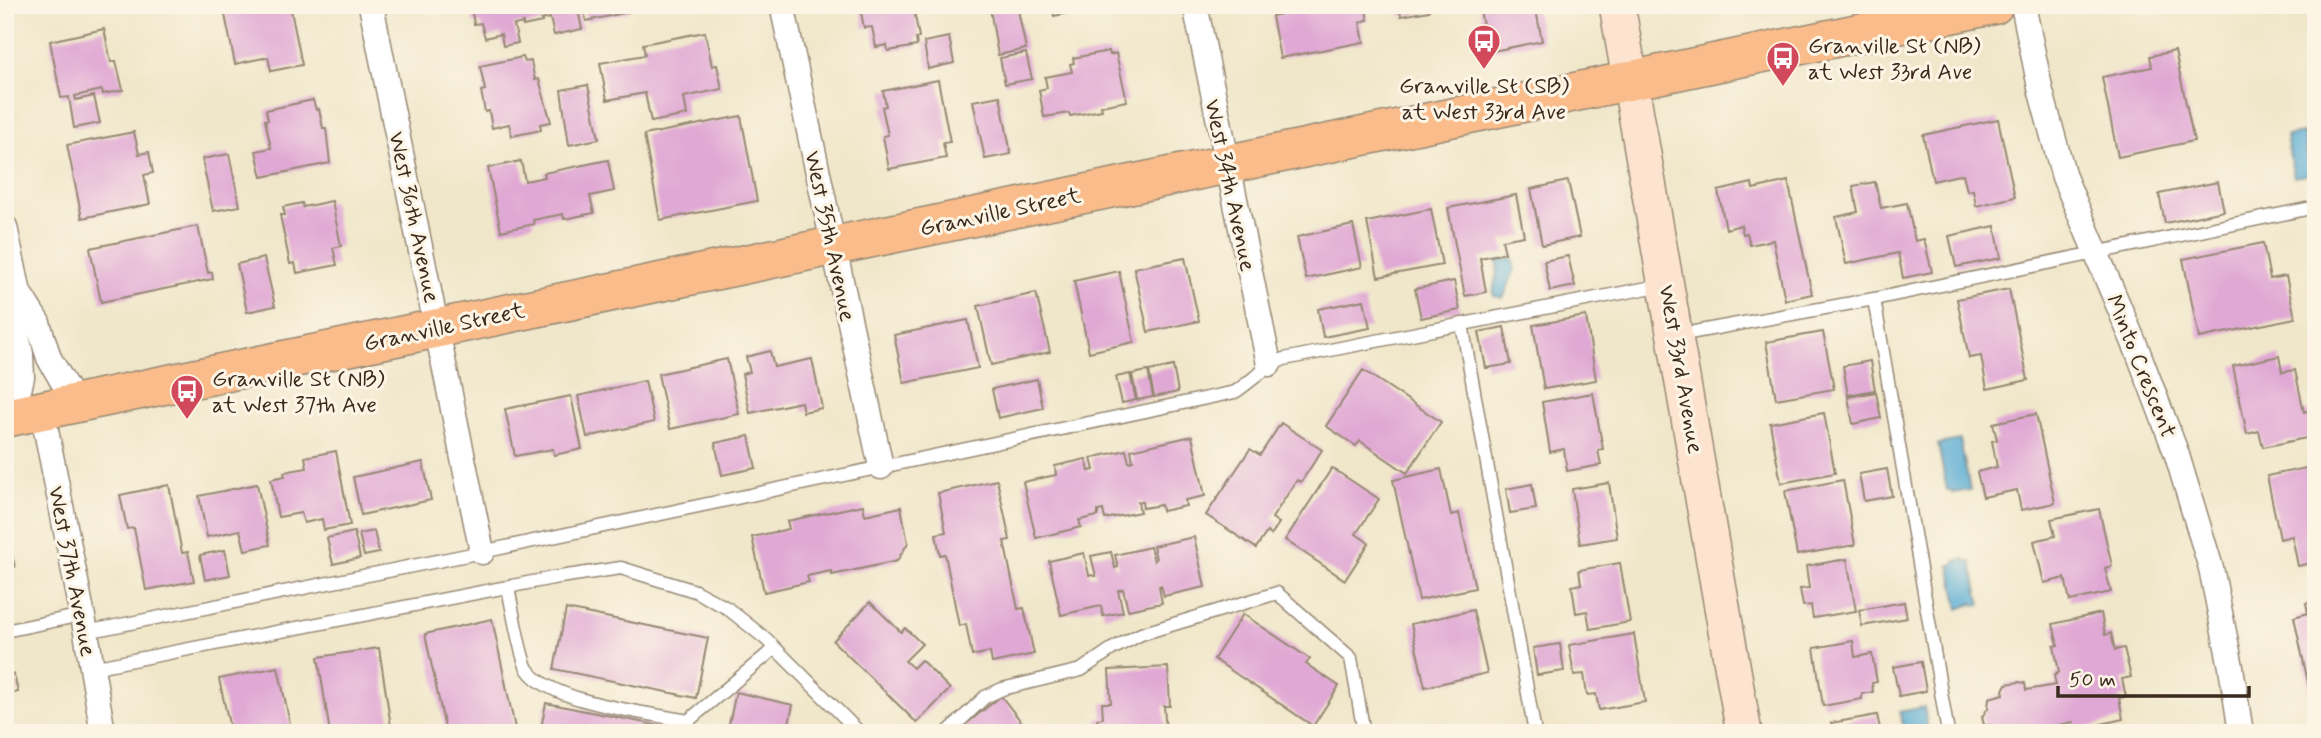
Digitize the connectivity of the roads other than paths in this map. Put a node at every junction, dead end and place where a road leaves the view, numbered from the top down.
1 (371, 5) edge
2 (782, 5) edge
3 (1195, 5) edge
4 (1617, 5) edge
5 (1994, 5) edge
6 (2023, 5) edge
7 (1631, 80) junction
8 (1227, 164) junction
9 (2316, 206) edge
10 (5, 227) edge
11 (832, 246) junction
12 (2096, 254) junction
13 (1667, 285) junction
14 (19, 293) junction
15 (1874, 299) junction
16 (1462, 324) junction
17 (438, 327) junction
18 (1676, 335) junction
19 (1269, 365) junction
20 (34, 412) edge
21 (881, 467) junction
22 (482, 552) junction
23 (508, 587) junction
24 (84, 623) junction
25 (5, 631) edge
26 (775, 648) junction
27 (92, 668) junction
28 (103, 733) edge
29 (860, 733) edge
30 (947, 733) edge
31 (1364, 733) edge
32 (1535, 733) edge
33 (1744, 733) edge
34 (1948, 733) edge
35 (2241, 733) edge

1 - 17 street, West 36th Avenue
2 - 11 street, West 35th Avenue
3 - 8 street, West 34th Avenue
4 - 7 street, West 33rd Avenue
5 - 7 highway, Granville Street
6 - 12 street, Minto Crescent
7 - 8 highway, Granville Street
7 - 13 street, West 33rd Avenue
8 - 11 highway, Granville Street
8 - 19 street, West 34th Avenue
9 - 12 lane
10 - 14 street, West 37th Avenue
11 - 17 highway, Granville Street
11 - 21 street, West 35th Avenue
12 - 15 lane
12 - 35 street, Minto Crescent
13 - 16 lane
13 - 18 street, West 33rd Avenue
14 - 20 street, West 37th Avenue
14 - 20 street, West 37th Avenue
15 - 18 lane
15 - 34 lane
16 - 19 lane
16 - 32 lane
17 - 20 highway, Granville Street
17 - 22 street, West 36th Avenue
18 - 33 street, West 33rd Avenue
19 - 21 lane
20 - 24 street, West 37th Avenue
21 - 22 lane
22 - 24 lane
23 - 26 lane
23 - 26 lane
23 - 27 lane
24 - 25 lane
24 - 27 street, West 37th Avenue
26 - 29 lane
27 - 28 street, West 37th Avenue
30 - 31 lane

